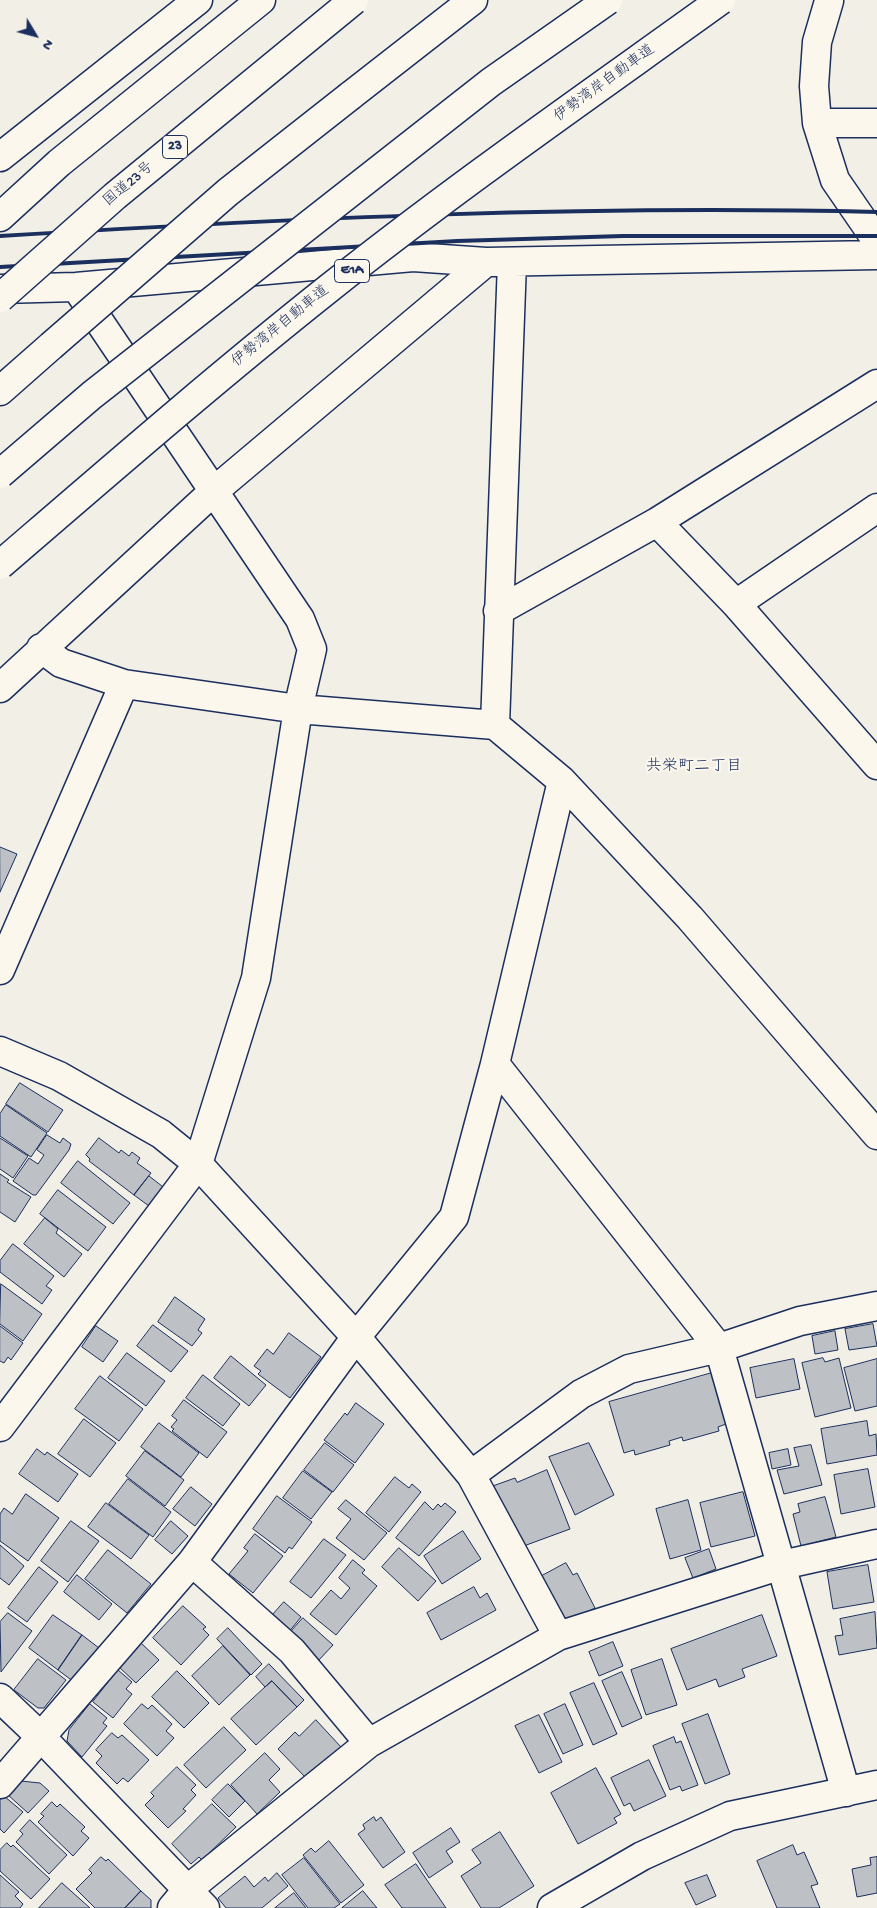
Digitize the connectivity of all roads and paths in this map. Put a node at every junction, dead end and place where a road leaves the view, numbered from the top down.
1 (198, 0) edge
2 (261, 0) edge
3 (354, 0) edge
4 (473, 0) edge
5 (608, 0) edge
6 (721, 0) edge
7 (829, 1) edge
8 (818, 122) junction
9 (877, 123) edge
10 (0, 157) edge
11 (0, 217) edge
12 (877, 241) edge
13 (877, 255) edge
14 (499, 262) junction
15 (76, 287) junction
16 (0, 289) edge
17 (0, 298) edge
18 (877, 384) edge
19 (0, 391) edge
20 (0, 474) edge
21 (214, 491) junction
22 (877, 508) edge
23 (657, 522) junction
24 (0, 565) edge
25 (736, 604) junction
26 (498, 611) junction
27 (41, 648) junction
28 (124, 684) junction
29 (0, 688) edge
30 (298, 709) junction
31 (495, 725) junction
32 (877, 765) edge
33 (562, 781) junction
34 (0, 970) edge
35 (0, 1050) edge
36 (495, 1064) junction
37 (877, 1135) edge
38 (198, 1164) junction
39 (877, 1306) edge
40 (356, 1337) junction
41 (719, 1348) junction
42 (0, 1427) edge
43 (471, 1475) junction
44 (877, 1544) edge
45 (192, 1562) junction
46 (782, 1565) junction
47 (558, 1636) junction
48 (0, 1698) edge
49 (40, 1736) junction
50 (369, 1743) junction
51 (0, 1784) edge
52 (877, 1785) edge
53 (846, 1792) junction
54 (188, 1902) edge
55 (552, 1908) edge

1 - 10 main road
2 - 11 main road
3 - 17 main road, 国道23号 / 23, bridge
4 - 19 main road, bridge
5 - 20 main road, bridge
6 - 24 main road, 伊勢湾岸自動車道 / E1A, bridge
7 - 8 main road
8 - 9 main road
8 - 12 main road
13 - 14 main road
14 - 15 main road
14 - 21 main road
14 - 26 main road
15 - 16 main road
15 - 21 main road
18 - 23 main road
21 - 27 main road
21 - 30 main road
22 - 25 main road
23 - 25 main road
23 - 26 main road
25 - 32 main road
26 - 31 main road
27 - 28 main road
27 - 29 main road
28 - 30 main road
28 - 34 main road
30 - 31 main road
30 - 38 main road
31 - 33 main road
33 - 36 main road
33 - 37 main road
35 - 38 main road
36 - 40 main road
36 - 41 main road
38 - 40 main road
38 - 42 main road
39 - 41 main road
40 - 43 main road
40 - 45 main road
41 - 43 main road
41 - 46 main road
43 - 47 main road
44 - 46 main road
45 - 49 main road
45 - 50 main road
46 - 47 main road
46 - 53 main road
47 - 50 main road
48 - 49 main road
49 - 51 main road
49 - 54 main road
50 - 54 main road
52 - 53 main road
53 - 55 main road

